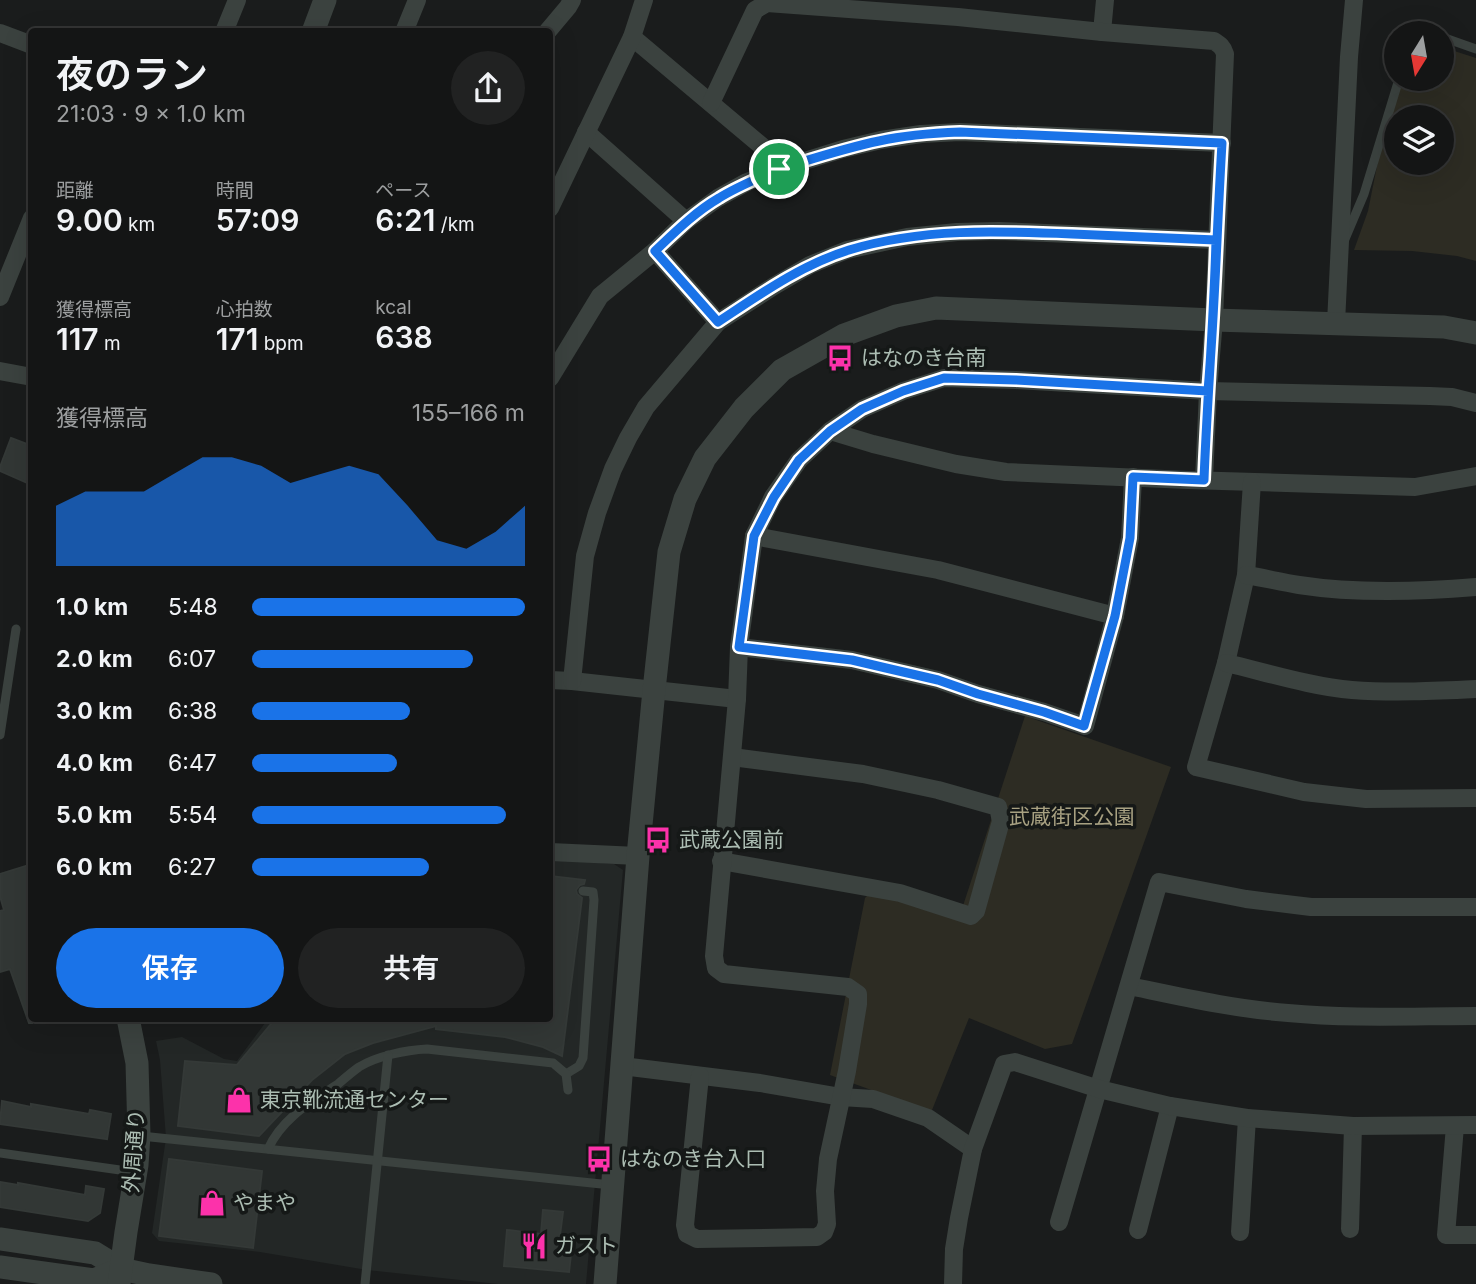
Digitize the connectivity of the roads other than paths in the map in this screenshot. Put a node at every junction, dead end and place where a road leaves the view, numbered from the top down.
1 (237, 0) edge
2 (326, 0) edge
3 (417, 0) edge
4 (572, 0) edge
5 (644, 0) edge
6 (1105, 0) edge
7 (1354, 0) edge
8 (226, 28) edge
9 (315, 28) edge
10 (406, 28) edge
11 (550, 28) edge
12 (1102, 32) junction
13 (0, 33) edge
14 (632, 37) junction
15 (1454, 41) edge
16 (28, 44) edge
17 (1476, 49) edge
18 (1395, 91) edge
19 (711, 103) junction
20 (586, 132) junction
21 (1222, 143) junction
22 (779, 169) junction
23 (553, 202) edge
24 (686, 221) junction
25 (28, 228) edge
26 (1216, 240) junction
27 (655, 251) junction
28 (1340, 251) junction
29 (0, 297) edge
30 (1214, 320) junction
31 (718, 322) junction
32 (1336, 323) junction
33 (1476, 333) edge
34 (0, 371) edge
35 (553, 374) edge
36 (28, 376) edge
37 (1208, 391) junction
38 (1476, 403) edge
39 (830, 431) junction
40 (1476, 476) edge
41 (1133, 477) junction
42 (1204, 480) junction
43 (1252, 482) junction
44 (754, 536) junction
45 (1246, 575) junction
46 (1476, 587) edge
47 (1115, 616) junction
48 (16, 629) dead end
49 (739, 647) junction
50 (1226, 663) junction
51 (553, 680) edge
52 (572, 681) junction
53 (1476, 689) edge
54 (654, 690) junction
55 (737, 699) junction
56 (0, 736) edge
57 (732, 757) junction
58 (1476, 797) edge
59 (553, 852) edge
60 (638, 856) junction
61 (721, 860) junction
62 (583, 891) dead end
63 (1476, 907) edge
64 (1129, 986) junction
65 (1476, 1016) edge
66 (129, 1022) edge
67 (388, 1055) junction
68 (622, 1066) junction
69 (566, 1074) junction
70 (700, 1076) junction
71 (1099, 1089) junction
72 (568, 1090) dead end
73 (841, 1097) junction
74 (1170, 1106) junction
75 (1247, 1118) junction
76 (1476, 1125) edge
77 (1353, 1126) junction
78 (1455, 1126) junction
79 (139, 1135) junction
80 (268, 1149) junction
81 (973, 1149) junction
82 (0, 1153) edge
83 (378, 1161) junction
84 (136, 1173) junction
85 (612, 1185) junction
86 (1059, 1223) dead end
87 (1350, 1229) dead end
88 (1138, 1230) dead end
89 (1240, 1232) dead end
90 (1476, 1235) edge
91 (0, 1239) edge
92 (0, 1267) edge
93 (120, 1277) edge
94 (211, 1284) edge
95 (365, 1284) edge
96 (605, 1284) edge
97 (953, 1284) edge

1 - 8 street
2 - 9 street
3 - 10 street
4 - 11 street
5 - 14 street
6 - 12 street
7 - 28 street
12 - 19 street
12 - 21 street
13 - 16 street
14 - 19 street
14 - 20 street
15 - 17 lane
18 - 28 lane
19 - 22 street
20 - 23 street
20 - 24 street
21 - 22 street
21 - 26 street
22 - 24 street
24 - 27 street
25 - 29 street
26 - 30 street
26 - 31 street
27 - 31 street
27 - 35 street
28 - 32 street
30 - 32 street
30 - 37 street
30 - 54 street
31 - 52 street
32 - 33 street
34 - 36 street
37 - 38 street
37 - 39 street
37 - 42 street
39 - 41 street
39 - 44 street
40 - 43 street
41 - 42 street
41 - 47 street
42 - 43 street
43 - 45 street
44 - 47 street
44 - 49 street
45 - 46 street
45 - 50 street
47 - 49 street
48 - 56 lane
49 - 55 street
50 - 53 street
50 - 58 street
51 - 52 street
52 - 54 street
54 - 55 street
54 - 60 street
55 - 57 street
57 - 61 street
57 - 61 street
59 - 60 street
60 - 68 street
61 - 73 street
62 - 69 lane
63 - 64 street
64 - 65 street
64 - 71 street
66 - 79 street, 外周通り
67 - 69 lane
67 - 80 lane
67 - 83 lane
68 - 70 street
68 - 85 street
69 - 72 lane
70 - 73 street
70 - 73 street
71 - 74 street
71 - 81 street
71 - 86 street
73 - 81 street
74 - 75 street
74 - 88 street
75 - 77 street
75 - 89 street
76 - 78 street
77 - 78 street
77 - 87 street
78 - 90 street
79 - 80 lane
79 - 84 street, 外周通り
80 - 83 lane
81 - 97 street
82 - 84 lane
83 - 85 lane
83 - 95 lane
84 - 93 street, 外周通り
85 - 96 street
91 - 93 street
92 - 93 street
93 - 94 street

